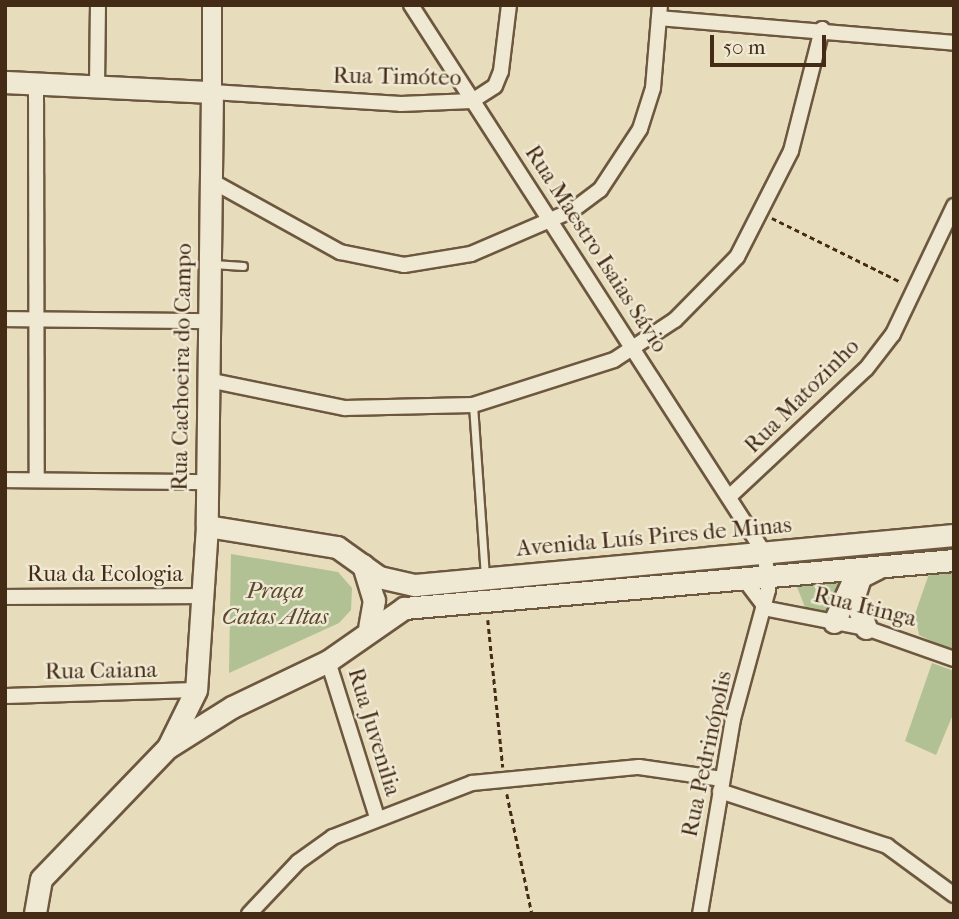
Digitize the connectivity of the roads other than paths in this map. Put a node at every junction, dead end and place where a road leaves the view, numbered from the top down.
1 (98, 5) edge
2 (212, 5) edge
3 (411, 5) edge
4 (509, 5) edge
5 (660, 12) edge
6 (822, 29) junction
7 (954, 43) edge
8 (5, 82) edge
9 (36, 83) junction
10 (97, 86) junction
11 (212, 92) junction
12 (471, 101) junction
13 (210, 180) junction
14 (954, 206) edge
15 (550, 221) junction
16 (209, 264) junction
17 (243, 265) dead end
18 (5, 319) edge
19 (36, 319) junction
20 (209, 321) junction
21 (633, 348) junction
22 (208, 380) junction
23 (473, 405) junction
24 (5, 480) edge
25 (37, 480) junction
26 (207, 482) junction
27 (729, 498) junction
28 (207, 526) junction
29 (954, 535) edge
30 (755, 555) junction
31 (954, 560) edge
32 (363, 565) junction
33 (883, 567) junction
34 (847, 570) junction
35 (769, 577) junction
36 (744, 579) junction
37 (486, 589) junction
38 (204, 596) junction
39 (5, 597) edge
40 (764, 607) junction
41 (834, 622) junction
42 (369, 627) junction
43 (866, 628) junction
44 (954, 659) edge
45 (328, 661) junction
46 (197, 690) junction
47 (5, 696) edge
48 (232, 707) junction
49 (168, 747) junction
50 (722, 785) junction
51 (377, 817) junction
52 (954, 895) edge
53 (31, 913) edge
54 (249, 914) edge
55 (700, 914) edge

1 - 10 street
2 - 11 street, Rua Cachoeira do Campo
3 - 12 street, Rua Maestro Isaias Sávio
4 - 12 street, Rua Timóteo
5 - 6 street
5 - 15 street
6 - 7 street
6 - 21 street
8 - 9 main road
9 - 10 main road
9 - 19 street
10 - 11 main road
11 - 12 street, Rua Timóteo
11 - 13 main road, Rua Cachoeira do Campo
12 - 15 street, Rua Maestro Isaias Sávio
13 - 15 street
13 - 16 main road, Rua Cachoeira do Campo
14 - 27 street, Rua Matozinho
15 - 21 street, Rua Maestro Isaias Sávio
16 - 17 lane
16 - 20 main road, Rua Cachoeira do Campo
18 - 19 street
19 - 20 street
19 - 25 street
20 - 22 main road, Rua Cachoeira do Campo
21 - 23 street
21 - 27 street, Rua Maestro Isaias Sávio
22 - 23 street
22 - 26 main road, Rua Cachoeira do Campo
23 - 37 lane
24 - 25 street
25 - 26 street
26 - 28 main road, Rua Cachoeira do Campo
27 - 30 street, Rua Maestro Isaias Sávio
28 - 32 main road
28 - 38 main road, Rua Cachoeira do Campo
29 - 30 main road, Avenida Luís Pires de Minas
30 - 35 street, Rua Maestro Isaias Sávio
30 - 37 main road, Avenida Luís Pires de Minas
31 - 33 main road, Avenida Luís Pires de Minas
32 - 37 main road, Avenida Luís Pires de Minas
32 - 42 main road
33 - 34 main road, Avenida Luís Pires de Minas
33 - 43 main road
34 - 35 main road, Avenida Luís Pires de Minas
34 - 41 main road
35 - 36 main road, Avenida Luís Pires de Minas
35 - 40 street, Rua Pedrinópolis
36 - 37 main road, Avenida Luís Pires de Minas
36 - 40 street
37 - 42 main road, Avenida Luís Pires de Minas
38 - 39 street, Rua da Ecologia
38 - 46 main road, Rua Cachoeira do Campo
40 - 41 street, Rua Itinga
40 - 50 street, Rua Pedrinópolis
41 - 43 street, Rua Itinga
42 - 45 main road
43 - 44 street, Rua Itinga
45 - 48 main road
45 - 51 street, Rua Juvenilia
46 - 47 street, Rua Caiana
46 - 48 main road
46 - 49 main road
48 - 49 main road
49 - 53 main road
50 - 51 street
50 - 52 street
50 - 55 street, Rua Pedrinópolis
51 - 54 street

